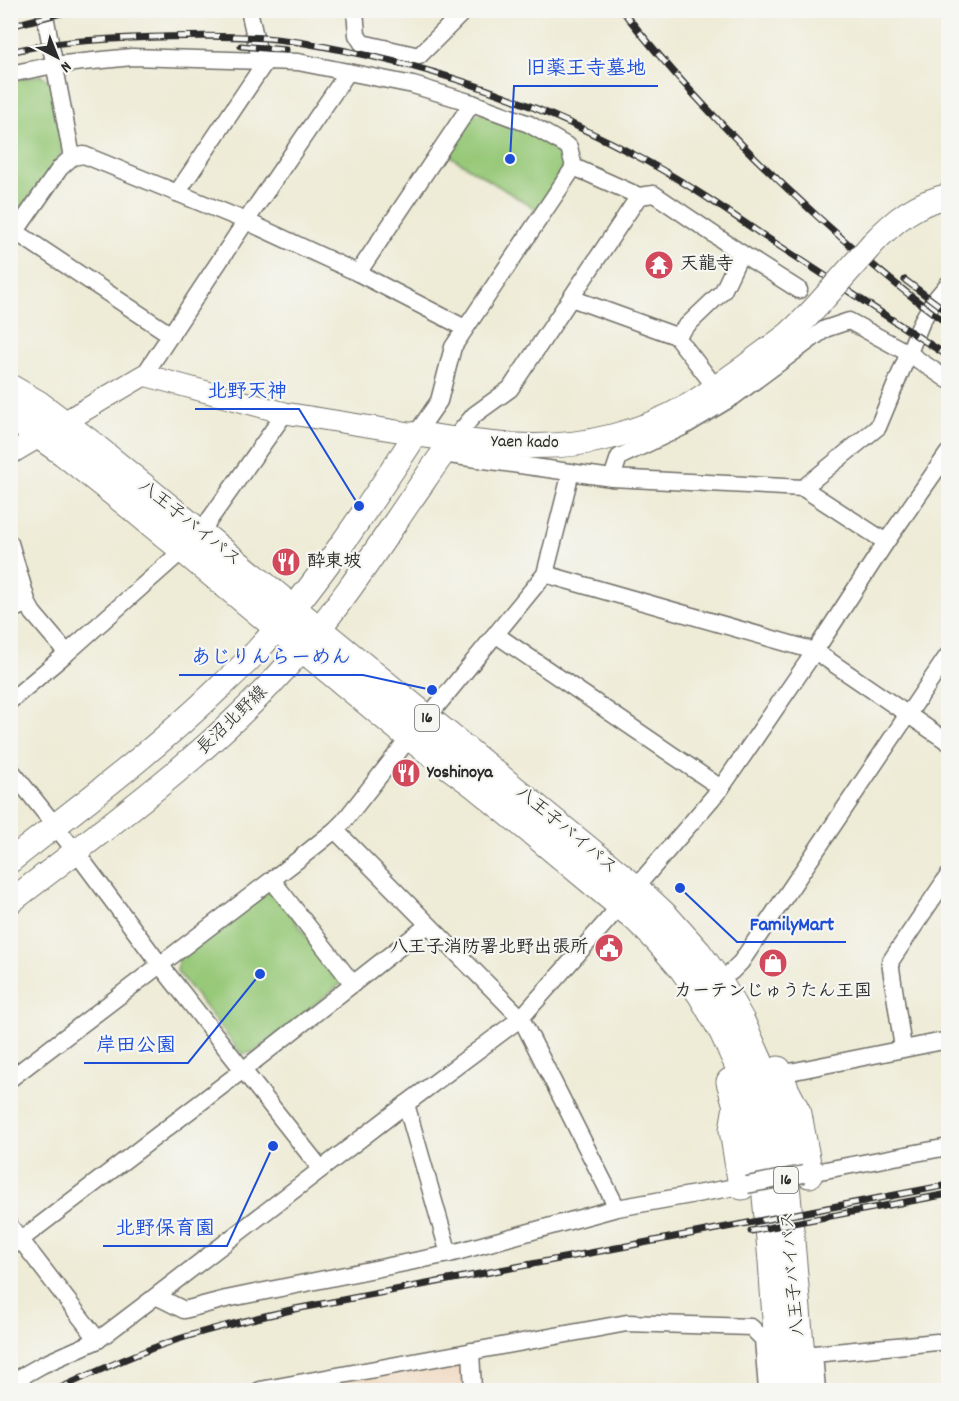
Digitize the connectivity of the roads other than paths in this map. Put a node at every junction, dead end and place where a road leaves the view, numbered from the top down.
1 (44, 10) edge
2 (249, 10) edge
3 (355, 10) edge
4 (465, 10) edge
5 (266, 62) junction
6 (54, 65) junction
7 (348, 72) junction
8 (10, 74) edge
9 (472, 103) junction
10 (72, 157) junction
11 (574, 167) junction
12 (177, 193) junction
13 (639, 196) junction
14 (948, 196) edge
15 (246, 221) junction
16 (13, 229) edge
17 (741, 253) junction
18 (358, 273) junction
19 (948, 284) edge
20 (799, 290) dead end
21 (571, 298) junction
22 (465, 327) junction
23 (171, 335) junction
24 (676, 336) junction
25 (908, 353) junction
26 (144, 375) junction
27 (948, 380) edge
28 (10, 387) edge
29 (716, 388) junction
30 (285, 413) junction
31 (10, 415) edge
32 (52, 429) junction
33 (416, 434) junction
34 (448, 446) junction
35 (948, 453) edge
36 (10, 454) edge
37 (571, 472) junction
38 (612, 478) junction
39 (803, 488) junction
40 (192, 542) junction
41 (886, 542) junction
42 (10, 543) edge
43 (545, 574) junction
44 (28, 604) junction
45 (10, 610) edge
46 (285, 618) junction
47 (495, 634) junction
48 (311, 640) junction
49 (815, 651) junction
50 (67, 653) junction
51 (948, 655) edge
52 (236, 672) junction
53 (262, 692) junction
54 (10, 700) edge
55 (908, 714) junction
56 (418, 727) junction
57 (948, 742) edge
58 (10, 770) edge
59 (721, 788) junction
60 (55, 826) junction
61 (335, 830) junction
62 (76, 852) junction
63 (10, 861) edge
64 (948, 876) edge
65 (272, 880) junction
66 (628, 896) junction
67 (10, 902) edge
68 (428, 925) junction
69 (161, 966) junction
70 (731, 972) junction
71 (352, 984) junction
72 (521, 1018) junction
73 (948, 1040) edge
74 (903, 1048) junction
75 (243, 1070) junction
76 (780, 1074) junction
77 (10, 1079) edge
78 (405, 1104) junction
79 (948, 1147) edge
80 (321, 1169) junction
81 (806, 1174) junction
82 (744, 1186) junction
83 (617, 1209) junction
84 (10, 1226) edge
85 (16, 1244) edge
86 (449, 1254) junction
87 (156, 1296) junction
88 (98, 1340) junction
89 (948, 1345) edge
90 (471, 1352) junction
91 (10, 1383) edge
92 (260, 1390) edge
93 (473, 1390) edge
94 (767, 1390) edge
95 (781, 1390) edge
96 (804, 1390) edge
97 (817, 1390) edge

1 - 6 street
2 - 5 street
3 - 4 street
5 - 6 street
5 - 7 street
5 - 12 street
6 - 8 street
6 - 10 street
7 - 9 street
7 - 15 street
9 - 11 street
9 - 18 street
10 - 12 street
10 - 16 street
11 - 13 street
11 - 22 street
12 - 15 street
13 - 17 street
13 - 21 street
14 - 29 main road, Yaen kado, bridge
15 - 18 street
15 - 23 street
16 - 23 street
17 - 20 street
17 - 24 street
18 - 22 street
19 - 25 street
21 - 24 street
21 - 34 street
22 - 33 street
23 - 26 street
24 - 29 street
25 - 27 street
25 - 38 street
25 - 39 street
26 - 30 street, Yaen kado
26 - 32 street
28 - 32 highway, 八王子バイパス / 16
29 - 34 main road, Yaen kado
30 - 33 street, Yaen kado
30 - 40 street
31 - 32 highway, 八王子バイパス / 16
32 - 36 street
32 - 40 highway, 八王子バイパス / 16
33 - 34 main road, Yaen kado
33 - 46 main road, 長沼北野線
34 - 37 street
34 - 48 main road, 長沼北野線
35 - 41 street
37 - 38 street
37 - 43 street
38 - 39 street
39 - 41 street
40 - 46 highway, 八王子バイパス / 16
40 - 50 street
41 - 49 street
42 - 44 street
43 - 47 street
43 - 49 street
44 - 45 street
44 - 50 street
46 - 48 highway, 八王子バイパス / 16
46 - 52 main road, 長沼北野線
47 - 56 street
47 - 59 street
48 - 53 main road, 長沼北野線
48 - 56 highway, 八王子バイパス / 16
49 - 55 street
49 - 59 street
50 - 54 street
51 - 55 street
52 - 53 main road
52 - 60 main road, 長沼北野線
53 - 62 main road, 長沼北野線
55 - 57 street
55 - 70 street
56 - 61 street
56 - 66 highway, 八王子バイパス / 16
58 - 60 street
59 - 66 street
60 - 62 street
60 - 63 main road, 長沼北野線
61 - 65 street
61 - 68 street
62 - 67 main road, 長沼北野線
62 - 69 street
64 - 74 street
65 - 69 street
65 - 71 street
66 - 70 highway
66 - 72 street
66 - 82 highway
66 - 95 highway, 八王子バイパス / 16
66 - 96 highway, 八王子バイパス / 16
68 - 71 street
68 - 72 street
69 - 75 street
69 - 77 street
70 - 76 highway
71 - 75 street
72 - 78 street
72 - 83 street
73 - 74 street
74 - 76 street
75 - 80 street
75 - 85 street
76 - 81 highway
78 - 80 street
78 - 86 street
79 - 81 street
80 - 87 street
81 - 82 street, bridge
82 - 83 street
83 - 86 street
84 - 85 street
85 - 88 street
86 - 87 street
87 - 88 street
88 - 91 street
89 - 97 street
90 - 92 street
90 - 93 street
90 - 94 street

